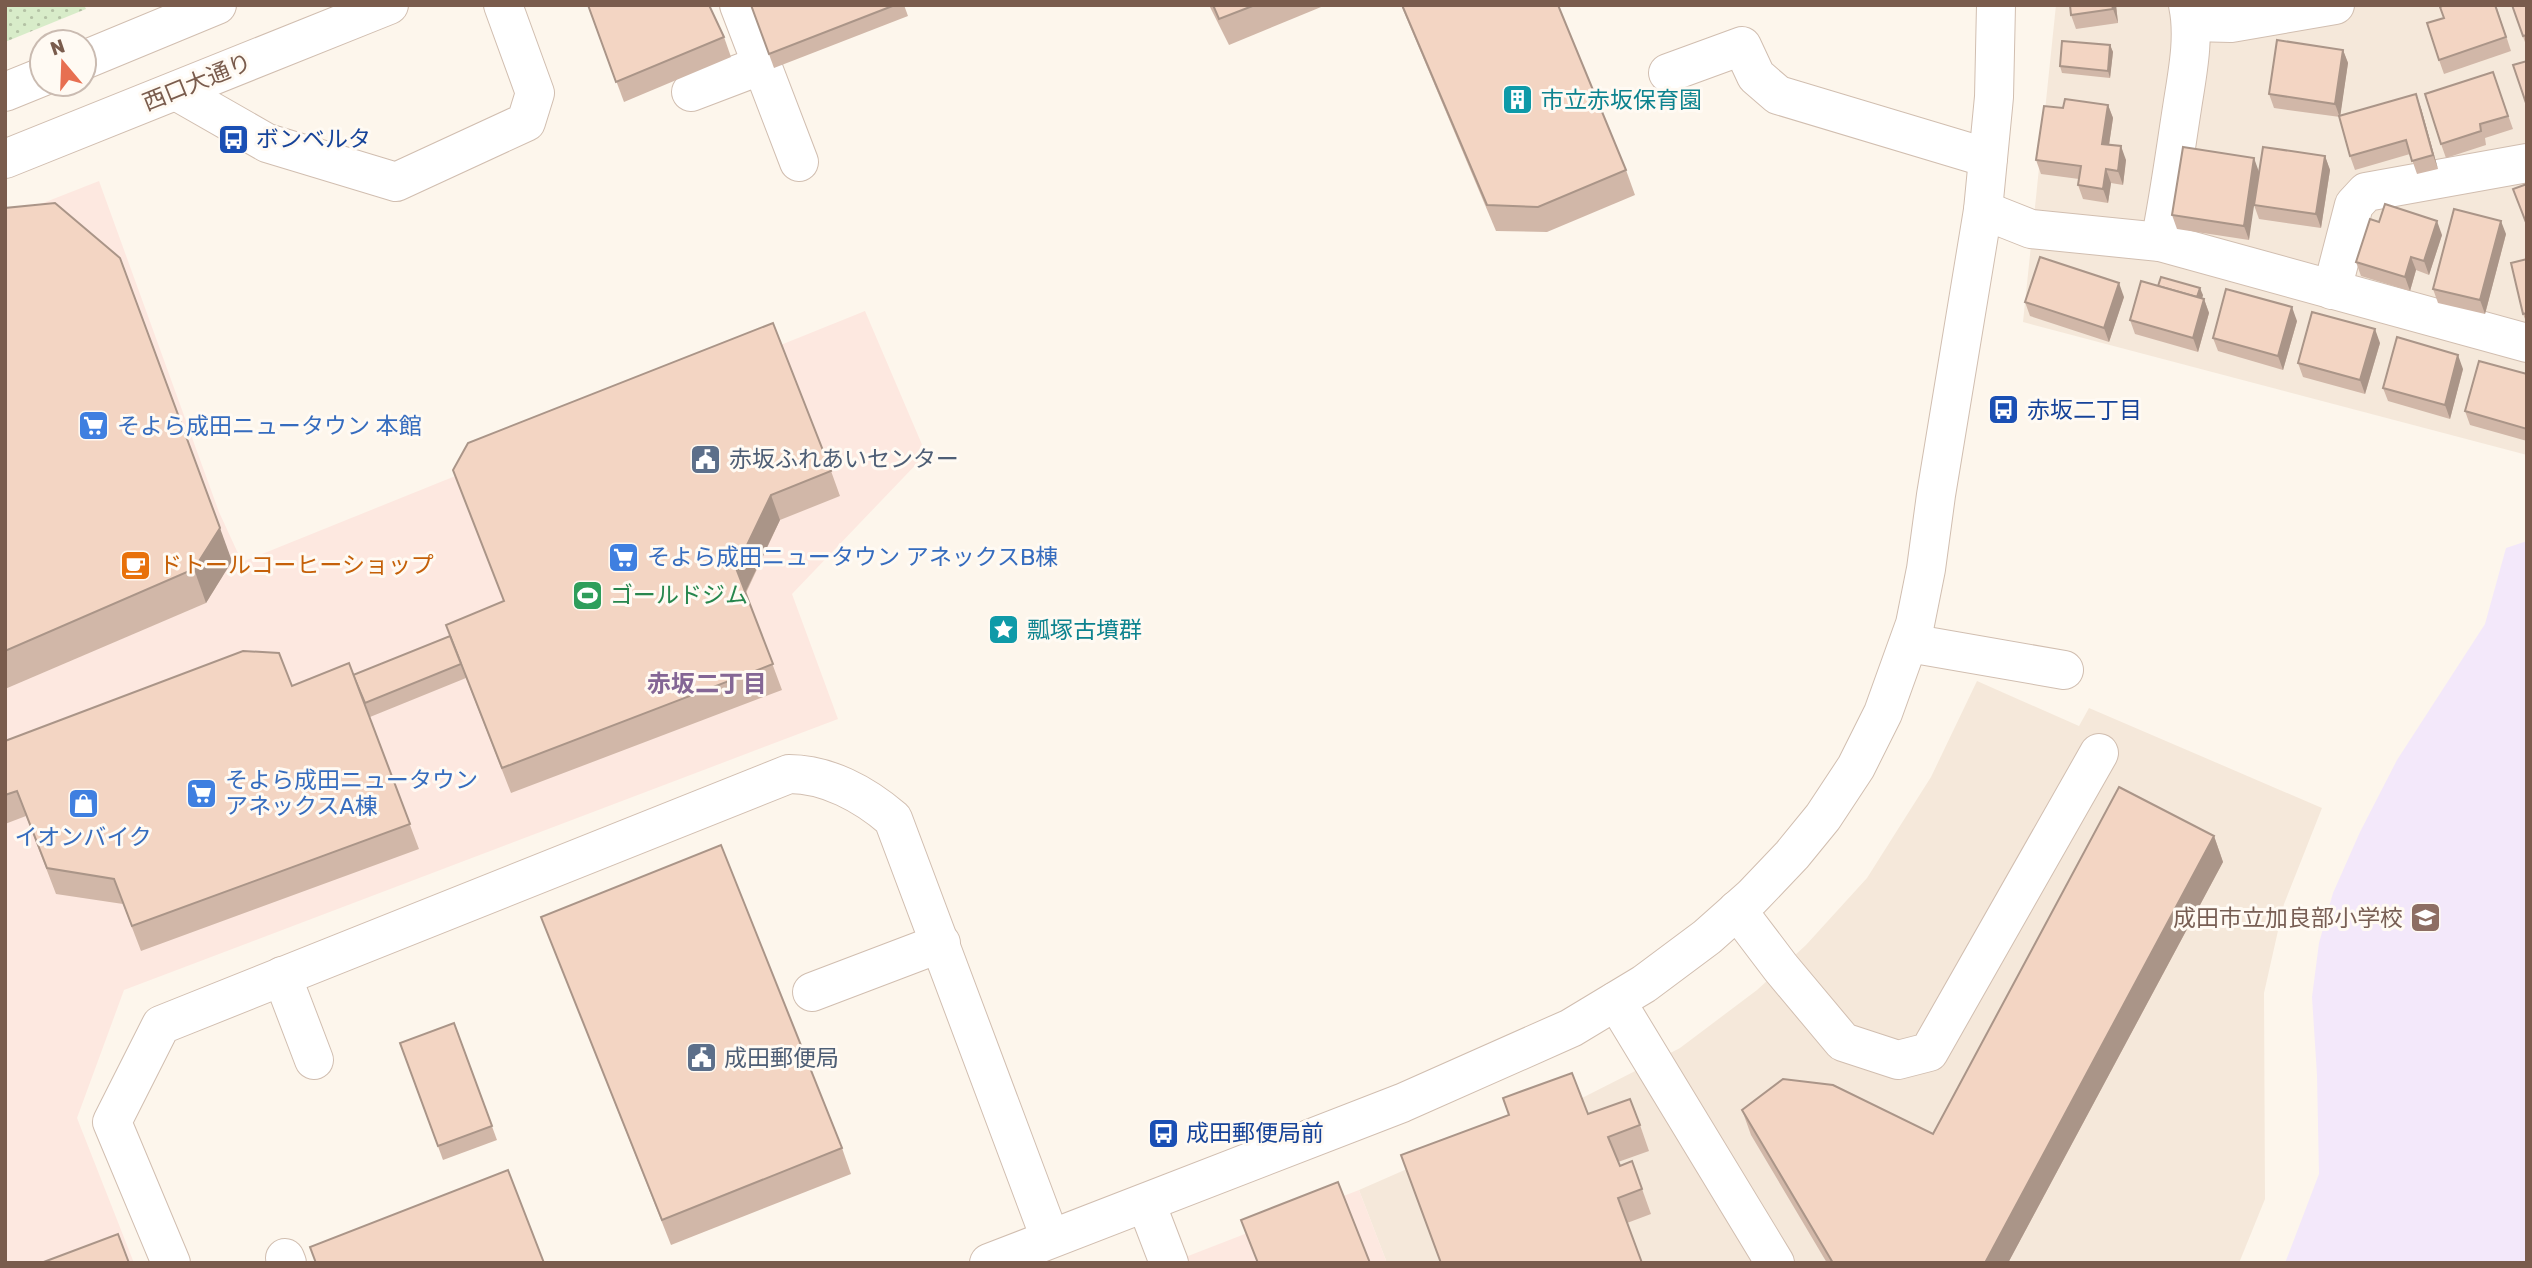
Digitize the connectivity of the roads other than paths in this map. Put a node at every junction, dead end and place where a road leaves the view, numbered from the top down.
1 (217, 5) edge
2 (389, 5) edge
3 (503, 5) edge
4 (739, 5) edge
5 (1996, 5) edge
6 (2335, 5) edge
7 (2190, 14) edge
8 (98, 54) edge
9 (762, 65) junction
10 (1668, 73) dead end
11 (28, 83) edge
12 (176, 90) junction
13 (5, 92) edge
14 (691, 92) dead end
15 (1988, 158) junction
16 (5, 159) edge
17 (799, 162) dead end
18 (2527, 163) edge
19 (1983, 210) junction
20 (2160, 242) junction
21 (2332, 290) junction
22 (2527, 343) edge
23 (1909, 643) junction
24 (2064, 670) dead end
25 (2099, 753) dead end
26 (1737, 910) junction
27 (941, 943) junction
28 (282, 976) junction
29 (812, 992) dead end
30 (1616, 1001) junction
31 (314, 1060) dead end
32 (1146, 1203) junction
33 (1050, 1238) junction
34 (171, 1263) edge
35 (989, 1263) edge
36 (1169, 1263) edge
37 (1775, 1263) edge

1 - 8 street
2 - 12 street, 西口大通り
3 - 12 street
4 - 9 street
5 - 15 street
6 - 7 street
7 - 20 street
9 - 14 street
9 - 17 street
10 - 15 street
11 - 13 street
12 - 16 street, 西口大通り
15 - 19 street
18 - 21 street
19 - 20 street
19 - 23 street
20 - 21 street
21 - 22 street
23 - 24 street
23 - 26 street
25 - 26 street
26 - 30 street
27 - 28 street
27 - 29 street
27 - 33 street
28 - 31 street
28 - 34 street
30 - 32 street
30 - 37 street
32 - 33 street
32 - 36 street
33 - 35 street

